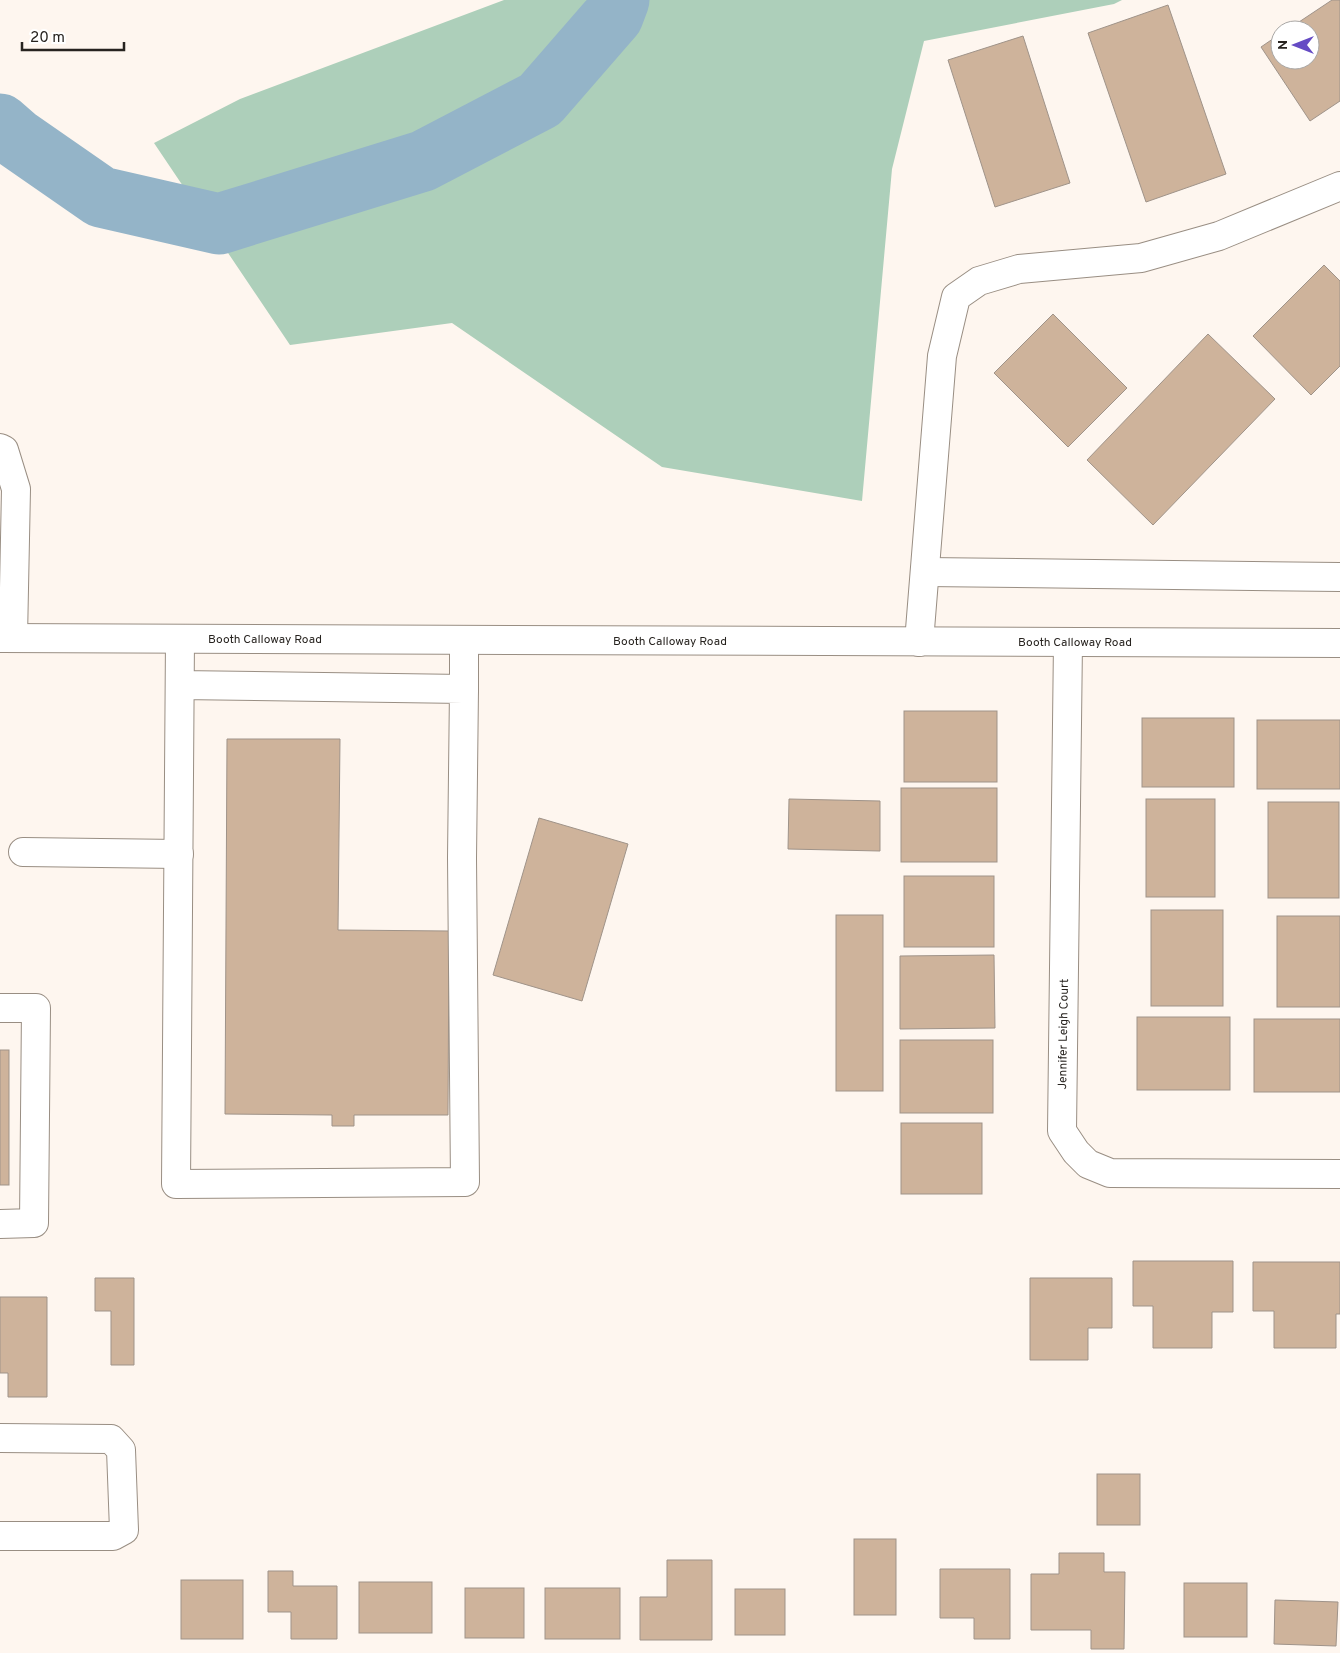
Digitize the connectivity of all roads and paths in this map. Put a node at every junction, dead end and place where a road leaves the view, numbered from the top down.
1 (1340, 186) edge
2 (0, 448) edge
3 (925, 572) junction
4 (1340, 577) edge
5 (6, 638) edge
6 (180, 638) junction
7 (464, 640) junction
8 (919, 642) junction
9 (1068, 642) junction
10 (1340, 643) edge
11 (180, 685) junction
12 (464, 689) junction
13 (24, 852) dead end
14 (179, 854) junction
15 (0, 1008) edge
16 (1340, 1174) edge
17 (0, 1224) edge
18 (0, 1438) edge
19 (0, 1536) edge

1 - 3 street
2 - 5 street
3 - 4 street
3 - 8 street
5 - 6 street, Booth Calloway Road
6 - 7 street, Booth Calloway Road
6 - 11 street
7 - 8 street, Booth Calloway Road
7 - 12 street
8 - 9 street, Booth Calloway Road
9 - 10 street, Booth Calloway Road
9 - 16 street, Jennifer Leigh Court
11 - 12 street
11 - 14 street
12 - 14 street
13 - 14 street
15 - 17 street
18 - 19 street

